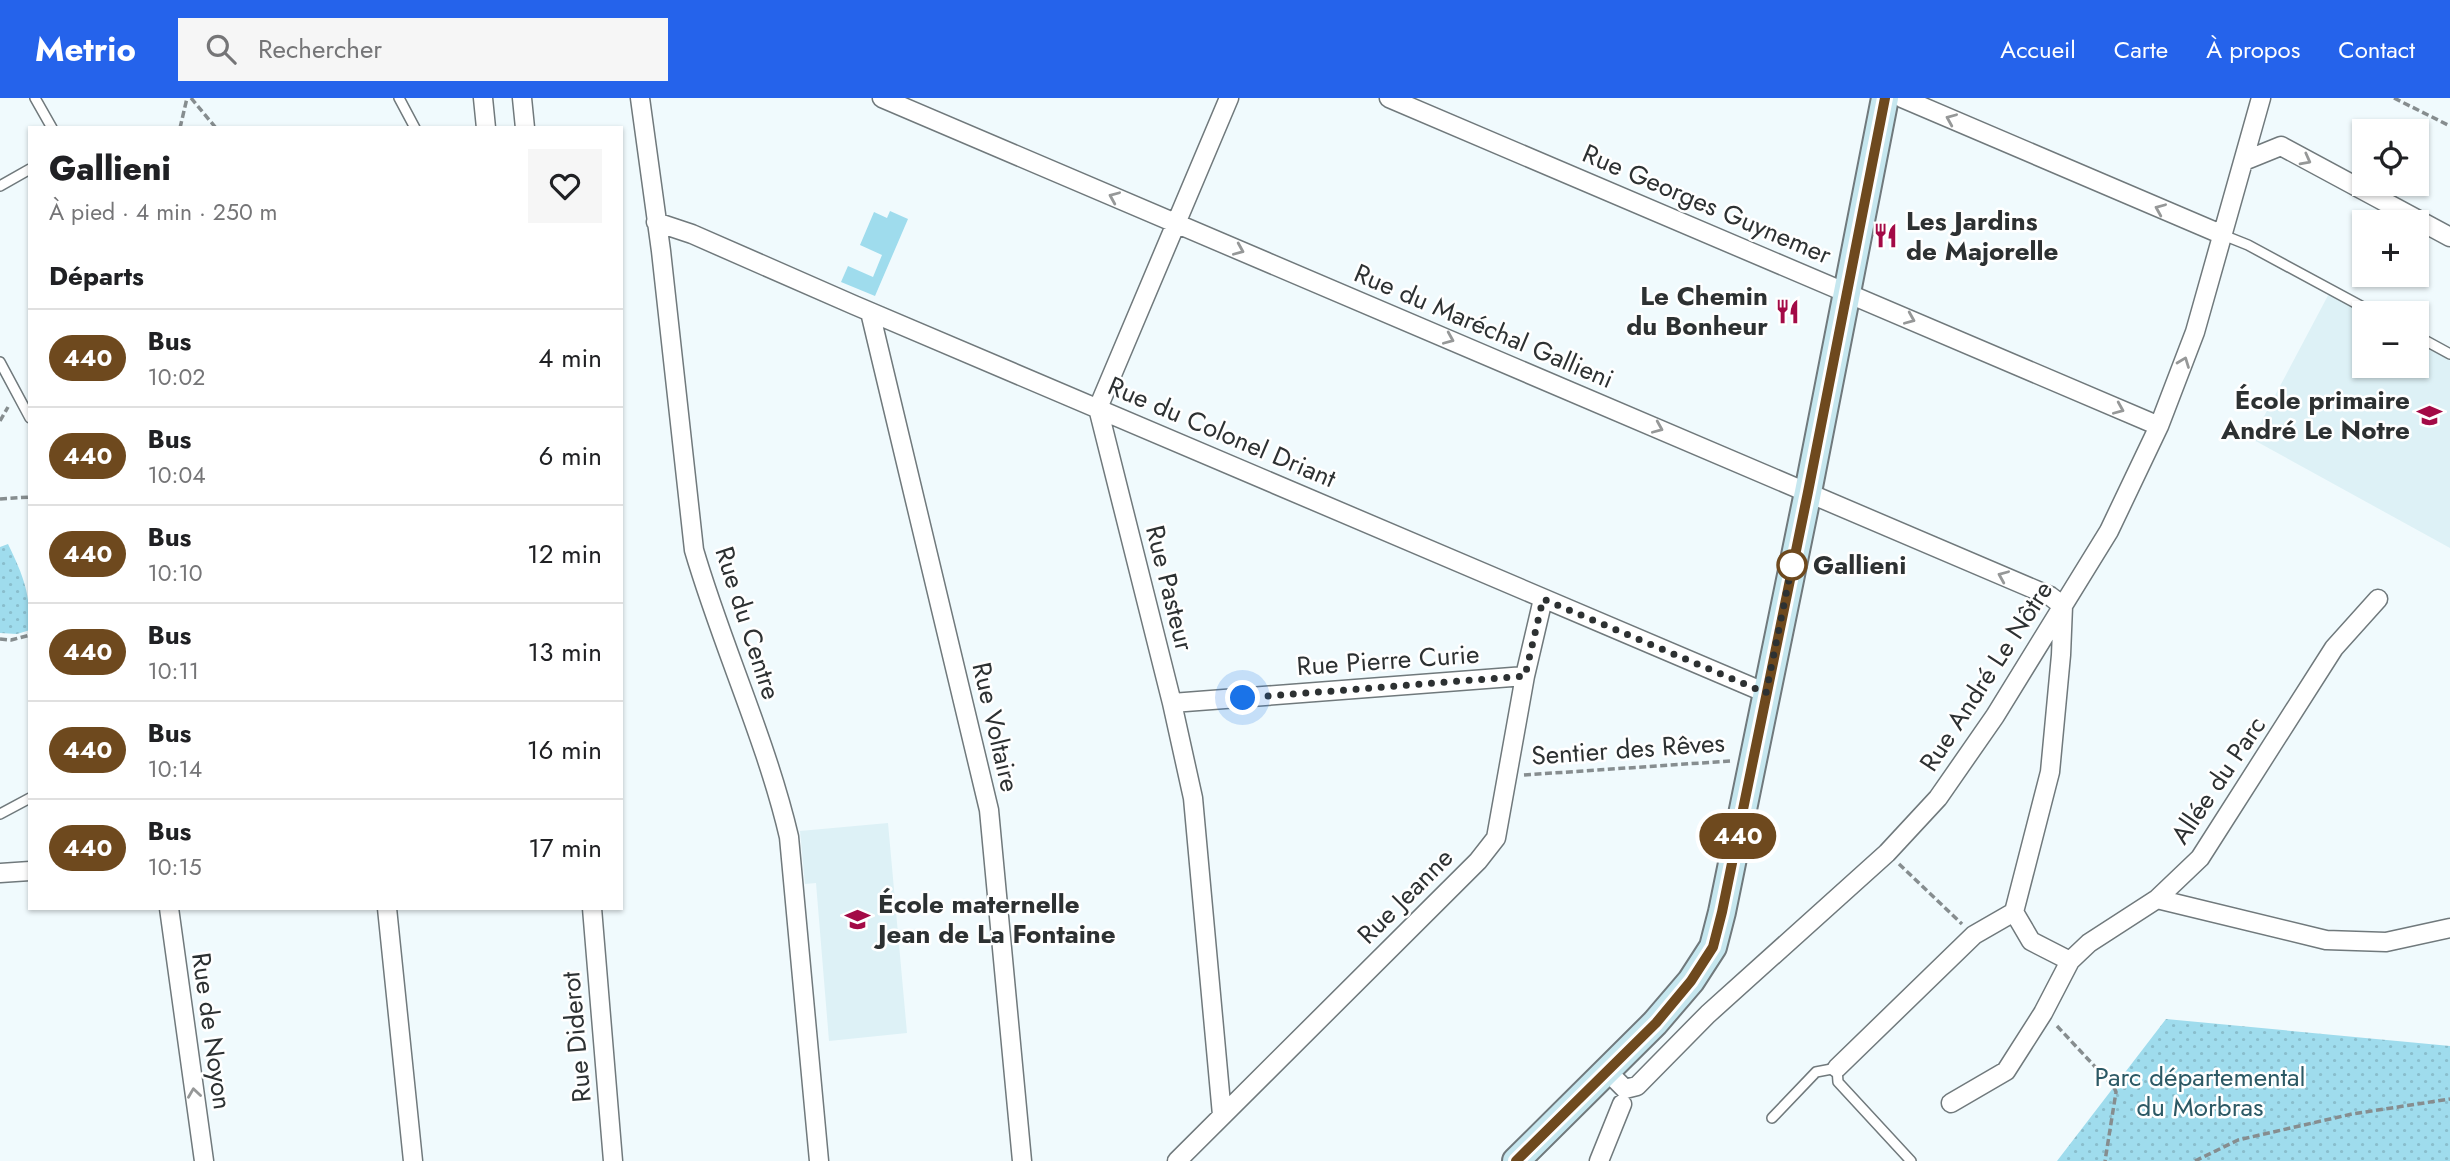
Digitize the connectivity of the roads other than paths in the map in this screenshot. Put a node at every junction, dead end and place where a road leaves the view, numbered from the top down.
1 (35, 98) edge
2 (399, 98) edge
3 (483, 98) edge
4 (522, 98) edge
5 (640, 98) edge
6 (882, 98) edge
7 (1229, 98) edge
8 (1389, 98) edge
9 (1885, 98) edge
10 (1902, 98) edge
11 (2261, 98) edge
12 (51, 126) edge
13 (414, 126) edge
14 (486, 126) edge
15 (525, 126) edge
16 (2244, 161) junction
17 (28, 170) edge
18 (0, 186) edge
19 (656, 222) junction
20 (1176, 223) junction
21 (2223, 235) junction
22 (2450, 237) edge
23 (1847, 292) junction
24 (2352, 301) edge
25 (870, 312) junction
26 (2429, 343) edge
27 (2450, 354) edge
28 (0, 362) edge
29 (1098, 408) junction
30 (28, 414) edge
31 (2160, 426) junction
32 (1808, 492) junction
33 (1543, 599) junction
34 (2378, 599) dead end
35 (2063, 606) junction
36 (1525, 676) junction
37 (1766, 693) junction
38 (1172, 703) junction
39 (28, 799) edge
40 (0, 814) edge
41 (28, 871) edge
42 (0, 873) edge
43 (2157, 899) junction
44 (169, 910) edge
45 (387, 910) edge
46 (592, 910) edge
47 (2014, 912) junction
48 (2450, 928) edge
49 (2070, 961) junction
50 (1837, 1068) junction
51 (1607, 1071) junction
52 (1951, 1103) dead end
53 (1622, 1104) dead end
54 (1222, 1115) junction
55 (1772, 1118) dead end
56 (204, 1161) edge
57 (413, 1161) edge
58 (613, 1161) edge
59 (819, 1161) edge
60 (1021, 1161) edge
61 (1177, 1161) edge
62 (1517, 1161) edge
63 (1599, 1161) edge
64 (1911, 1161) edge

1 - 12 lane
2 - 13 lane
3 - 14 street
4 - 15 street
5 - 19 street, Rue du Centre
20 -> 6 street, Rue du Maréchal Gallieni
7 - 20 street
8 - 23 street, Rue Georges Guynemer
9 - 23 main road
21 -> 10 street
11 - 16 street, Rue André Le Nôtre
16 - 21 street, Rue André Le Nôtre
16 -> 22 street
17 - 18 lane
19 - 25 street, Rue du Colonel Driant
19 - 59 street, Rue du Centre
20 - 29 street
20 -> 32 street, Rue du Maréchal Gallieni
21 - 24 lane
31 -> 21 street, Rue André Le Nôtre
23 -> 31 street, Rue Georges Guynemer
23 - 32 main road
25 - 29 street, Rue du Colonel Driant
25 - 60 street, Rue Voltaire
26 - 27 lane
28 - 30 lane
29 - 33 street, Rue du Colonel Driant
29 - 38 street, Rue Pasteur
31 - 35 street, Rue André Le Nôtre
35 -> 32 street, Rue du Maréchal Gallieni
32 - 37 main road
33 - 36 street, Rue Jeanne
33 - 37 street, Rue du Colonel Driant
34 - 43 street, Allée du Parc
35 - 47 street
35 - 51 street, Rue André Le Nôtre
36 - 38 street, Rue Pierre Curie
36 - 54 street, Rue Jeanne
37 - 51 main road
38 - 54 street, Rue Pasteur
39 - 40 lane
41 - 42 street
43 - 48 street
43 - 49 street, Allée du Parc
56 -> 44 street, Rue de Noyon
45 - 57 street
46 - 58 street, Rue Diderot
47 - 49 street
47 - 50 street
49 - 52 street, Allée du Parc
50 - 55 lane
50 - 64 lane
51 - 62 main road
53 - 63 street
54 - 61 street, Rue Jeanne

